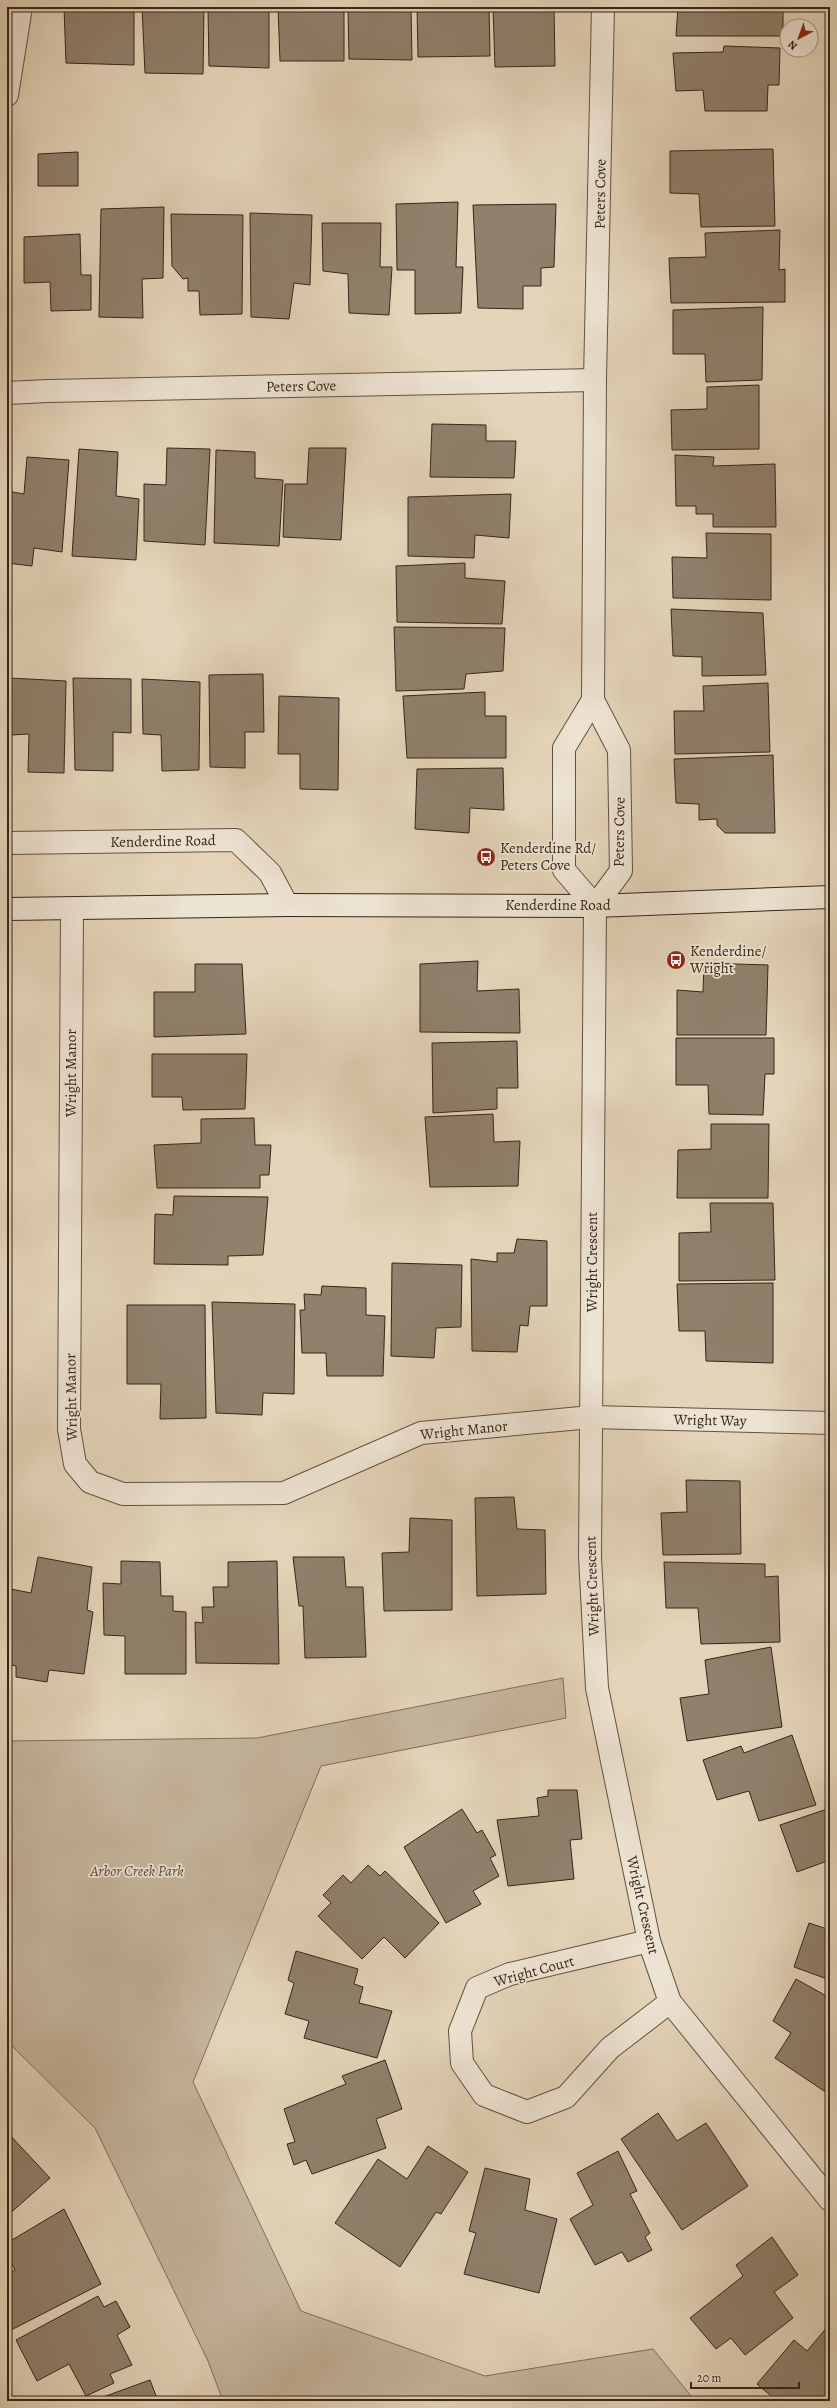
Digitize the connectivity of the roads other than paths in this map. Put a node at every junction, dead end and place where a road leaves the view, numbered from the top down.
1 (21, 7) edge
2 (603, 7) edge
3 (7, 95) edge
4 (596, 380) junction
5 (7, 394) edge
6 (594, 700) junction
7 (7, 843) edge
8 (830, 897) edge
9 (287, 905) junction
10 (595, 906) junction
11 (72, 909) junction
12 (7, 910) edge
13 (591, 1417) junction
14 (830, 1423) edge
15 (649, 1941) junction
16 (670, 2002) junction
17 (830, 2200) edge

1 - 3 street
2 - 4 street, Peters Cove
4 - 5 street, Peters Cove
4 - 6 street, Peters Cove
6 - 10 street, Peters Cove
6 - 10 street
7 - 9 street, Kenderdine Road
8 - 10 street, Kenderdine Road
9 - 10 street, Kenderdine Road
9 - 11 street, Kenderdine Road
10 - 13 street, Wright Crescent
11 - 12 street, Kenderdine Road
11 - 13 street, Wright Manor
13 - 14 street, Wright Way
13 - 15 street, Wright Crescent
15 - 16 street, Wright Crescent
15 - 16 street, Wright Court
16 - 17 street, Wright Crescent

